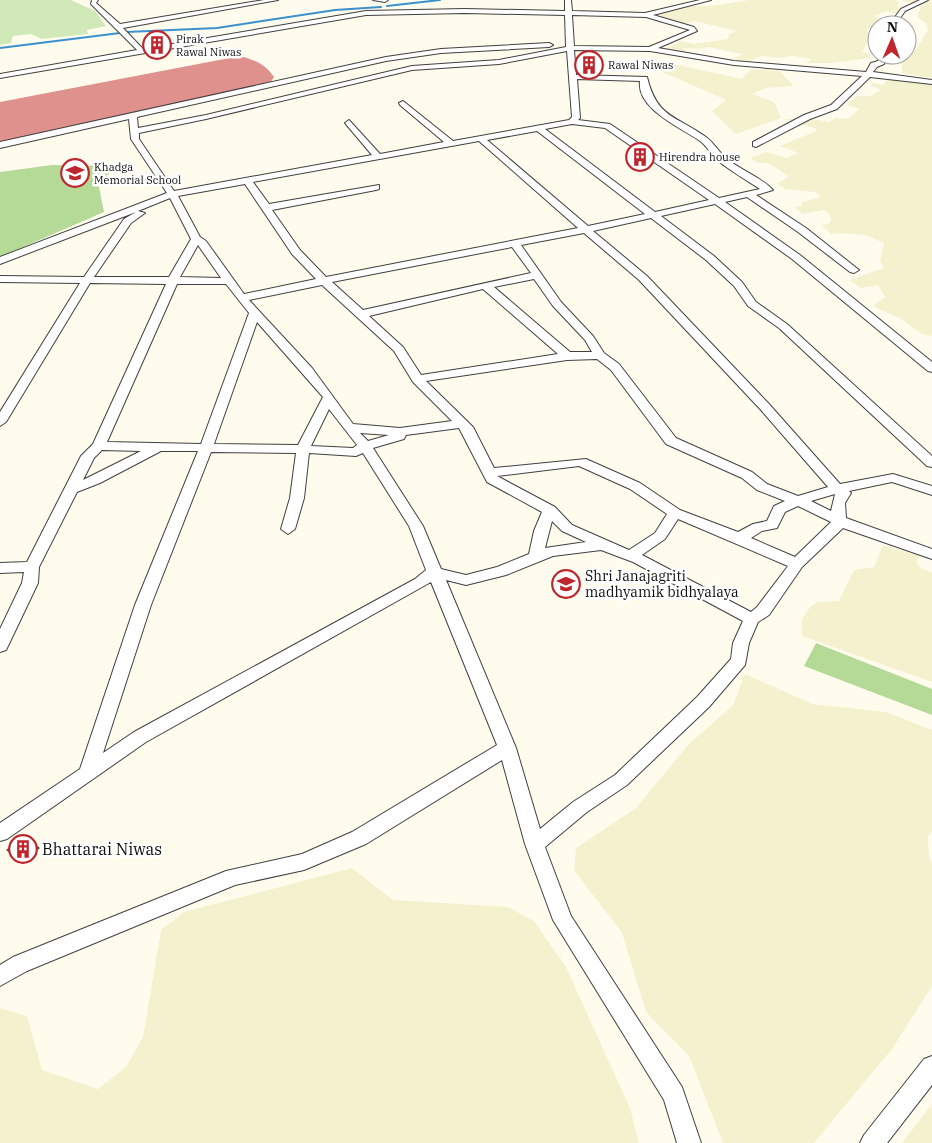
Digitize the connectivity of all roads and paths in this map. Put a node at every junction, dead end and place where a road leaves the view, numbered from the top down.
1 (95, 0) edge
2 (275, 0) edge
3 (376, 0) edge
4 (385, 0) edge
5 (568, 0) edge
6 (708, 0) edge
7 (926, 0) edge
8 (696, 1) edge
9 (483, 2) dead end
10 (465, 11) junction
11 (381, 12) junction
12 (569, 12) junction
13 (645, 15) junction
14 (900, 15) edge
15 (222, 18) dead end
16 (146, 22) junction
17 (117, 27) junction
18 (570, 46) junction
19 (650, 49) junction
20 (142, 52) junction
21 (874, 65) edge
22 (868, 74) junction
23 (0, 76) edge
24 (572, 76) junction
25 (932, 82) edge
26 (403, 103) dead end
27 (133, 117) junction
28 (572, 122) junction
29 (349, 123) dead end
30 (538, 128) junction
31 (135, 131) junction
32 (481, 139) junction
33 (451, 144) junction
34 (756, 144) dead end
35 (0, 145) edge
36 (378, 158) junction
37 (248, 181) junction
38 (376, 188) dead end
39 (748, 194) junction
40 (173, 197) junction
41 (716, 201) junction
42 (265, 208) junction
43 (652, 214) junction
44 (584, 230) junction
45 (196, 239) junction
46 (515, 243) junction
47 (0, 261) edge
48 (854, 270) dead end
49 (539, 276) junction
50 (88, 278) junction
51 (1, 280) edge
52 (173, 280) junction
53 (228, 281) junction
54 (324, 281) junction
55 (486, 286) junction
56 (241, 298) junction
57 (254, 314) junction
58 (361, 314) junction
59 (600, 355) junction
60 (567, 356) junction
61 (932, 368) edge
62 (417, 379) junction
63 (329, 397) junction
64 (0, 422) edge
65 (460, 424) junction
66 (352, 428) junction
67 (400, 432) junction
68 (99, 446) junction
69 (160, 446) junction
70 (365, 446) junction
71 (206, 448) junction
72 (303, 449) junction
73 (932, 463) edge
74 (490, 473) junction
75 (71, 489) junction
76 (838, 490) junction
77 (932, 491) edge
78 (798, 501) junction
79 (550, 510) junction
80 (675, 513) junction
81 (841, 522) junction
82 (288, 529) dead end
83 (739, 538) junction
84 (602, 545) junction
85 (932, 554) edge
86 (630, 556) junction
87 (536, 557) junction
88 (797, 564) junction
89 (0, 568) edge
90 (32, 568) junction
91 (433, 572) junction
92 (752, 619) junction
93 (0, 646) edge
94 (507, 748) junction
95 (87, 774) junction
96 (0, 833) edge
97 (535, 844) junction
98 (0, 976) edge
99 (932, 1067) edge
100 (689, 1143) edge
101 (872, 1143) edge

1 - 17 street
2 - 16 street
3 - 4 street
4 - 11 street
5 - 12 street
6 - 8 street
7 - 14 street
8 - 13 street
9 - 10 street
10 - 11 street
10 - 12 street
11 - 20 street
12 - 13 street
12 - 18 street
13 - 19 street
15 - 16 street
16 - 17 street
17 - 20 street
18 - 19 street
18 - 24 street
18 - 27 street
18 - 31 street
19 - 22 street
20 - 23 street
21 - 22 street
22 - 25 street
22 - 34 street
24 - 28 street
24 - 39 street
26 - 33 street
27 - 31 street
27 - 35 street
28 - 30 street
28 - 41 street
29 - 36 street
30 - 32 street
30 - 43 street
31 - 40 street
32 - 33 street
32 - 44 street
33 - 36 street
36 - 37 street
37 - 40 street
37 - 42 street
38 - 42 street
39 - 41 street
39 - 48 street
40 - 45 street
40 - 47 street
40 - 50 street
41 - 43 street
41 - 61 street
42 - 54 street
43 - 44 street
43 - 73 street
44 - 46 street
44 - 76 street
45 - 52 street
45 - 53 street
46 - 49 street
46 - 54 street
49 - 55 street
49 - 59 street
50 - 51 street
50 - 52 street
50 - 64 street
52 - 53 street
52 - 68 street
53 - 56 street
54 - 56 street
54 - 58 street
55 - 58 street
55 - 60 street
56 - 57 street
57 - 63 street
57 - 71 street
58 - 62 street
59 - 60 street
59 - 78 street
60 - 62 street
62 - 65 street
63 - 66 street
63 - 72 street
65 - 67 street
65 - 74 street
66 - 67 street
66 - 70 street
67 - 70 street
68 - 69 street
68 - 75 street
69 - 71 street
69 - 75 street
70 - 72 street
70 - 91 street
71 - 72 street
71 - 95 street
72 - 82 street
74 - 79 street
74 - 80 street
75 - 90 street
76 - 77 street
76 - 78 street
76 - 81 street
78 - 81 street
78 - 83 street
79 - 84 street
79 - 87 street
80 - 83 street
80 - 86 street
81 - 85 street
81 - 88 street
83 - 88 street
84 - 86 street
84 - 87 street
86 - 92 street
87 - 91 street
88 - 92 street
89 - 90 street
90 - 93 street
91 - 94 street
91 - 95 street
92 - 97 street
94 - 97 street
94 - 98 street
95 - 96 street
97 - 100 street
99 - 101 street

